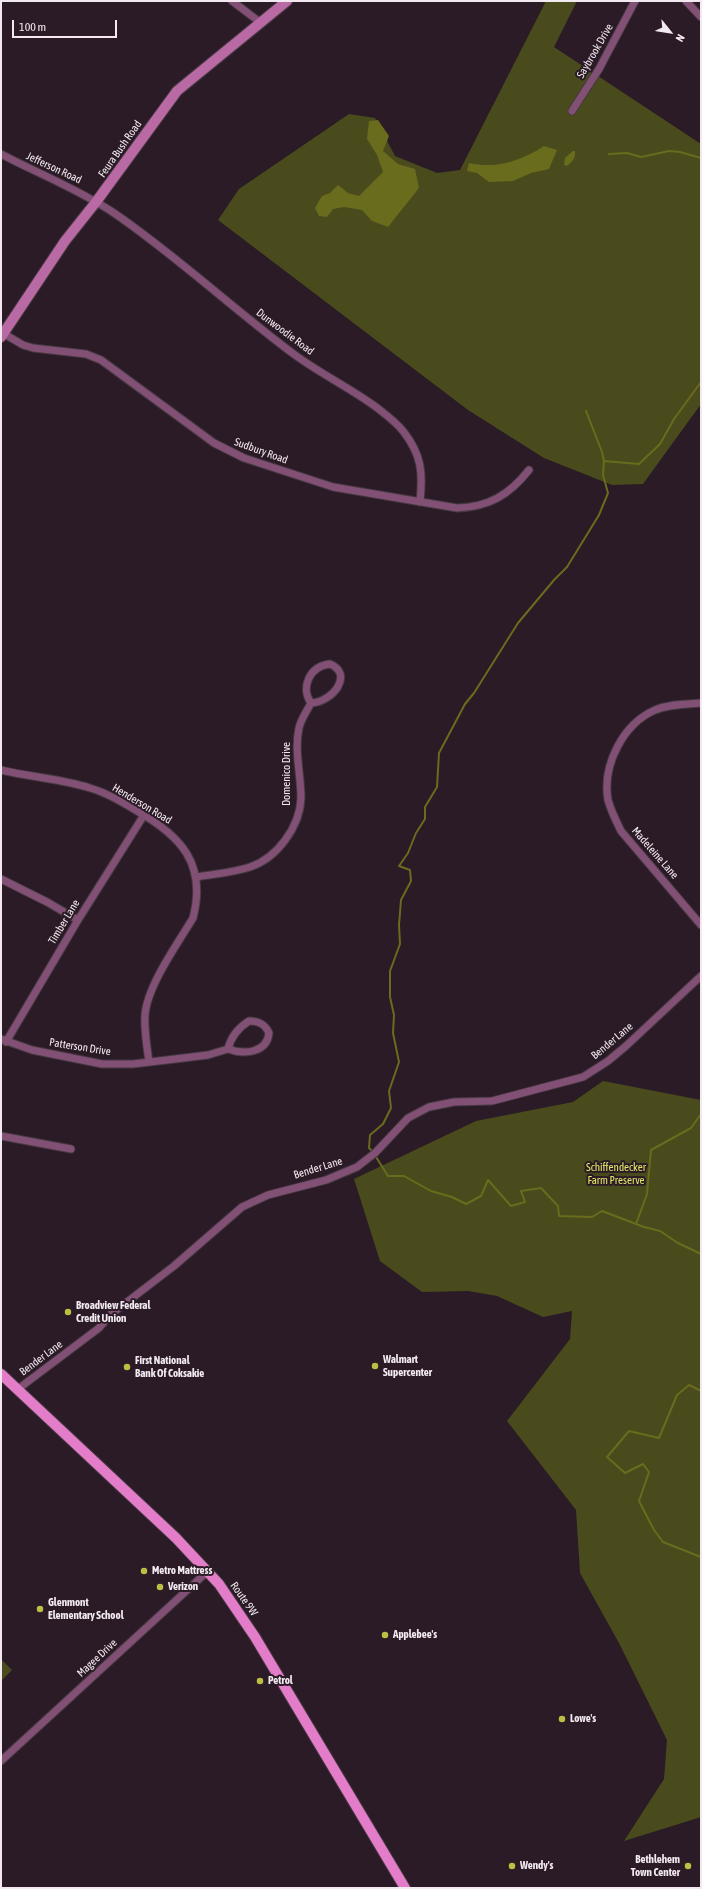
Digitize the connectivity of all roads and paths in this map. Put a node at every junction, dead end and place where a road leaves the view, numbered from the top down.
1 (232, 1) edge
2 (287, 1) edge
3 (635, 1) edge
4 (686, 1) edge
5 (701, 17) edge
6 (261, 23) junction
7 (572, 111) dead end
8 (1, 154) edge
9 (96, 202) junction
10 (2, 334) edge
11 (529, 470) dead end
12 (420, 502) junction
13 (701, 702) edge
14 (311, 703) junction
15 (1, 770) edge
16 (144, 815) junction
17 (196, 877) junction
18 (1, 879) edge
19 (78, 920) junction
20 (701, 925) edge
21 (701, 976) edge
22 (4, 1040) edge
23 (228, 1049) junction
24 (149, 1062) junction
25 (1, 1136) edge
26 (71, 1149) dead end
27 (1, 1374) edge
28 (18, 1389) junction
29 (208, 1571) junction
30 (1, 1761) edge
31 (404, 1888) edge

1 - 6 street
2 - 6 main road, Feura Bush Road
3 - 7 street, Saybrook Drive
4 - 5 street
6 - 9 main road, Feura Bush Road
8 - 9 street, Jefferson Road
9 - 10 main road, Feura Bush Road
9 - 12 street, Dunwoodie Road
10 - 12 street, Sudbury Road
11 - 12 street, Sudbury Road
13 - 20 street, Madeleine Lane
14 - 14 street
14 - 17 street, Domenico Drive
15 - 16 street, Henderson Road
16 - 17 street, Henderson Road
16 - 19 street, Timber Lane
17 - 24 street, Henderson Road
18 - 19 street
19 - 22 street, Timber Lane
21 - 28 street, Bender Lane
22 - 24 street, Patterson Drive
23 - 23 street, Patterson Drive
23 - 24 street, Patterson Drive
25 - 26 street
27 - 28 main road, Route 9W
28 - 29 main road, Route 9W
29 - 30 street, Magee Drive
29 - 31 main road, Route 9W

